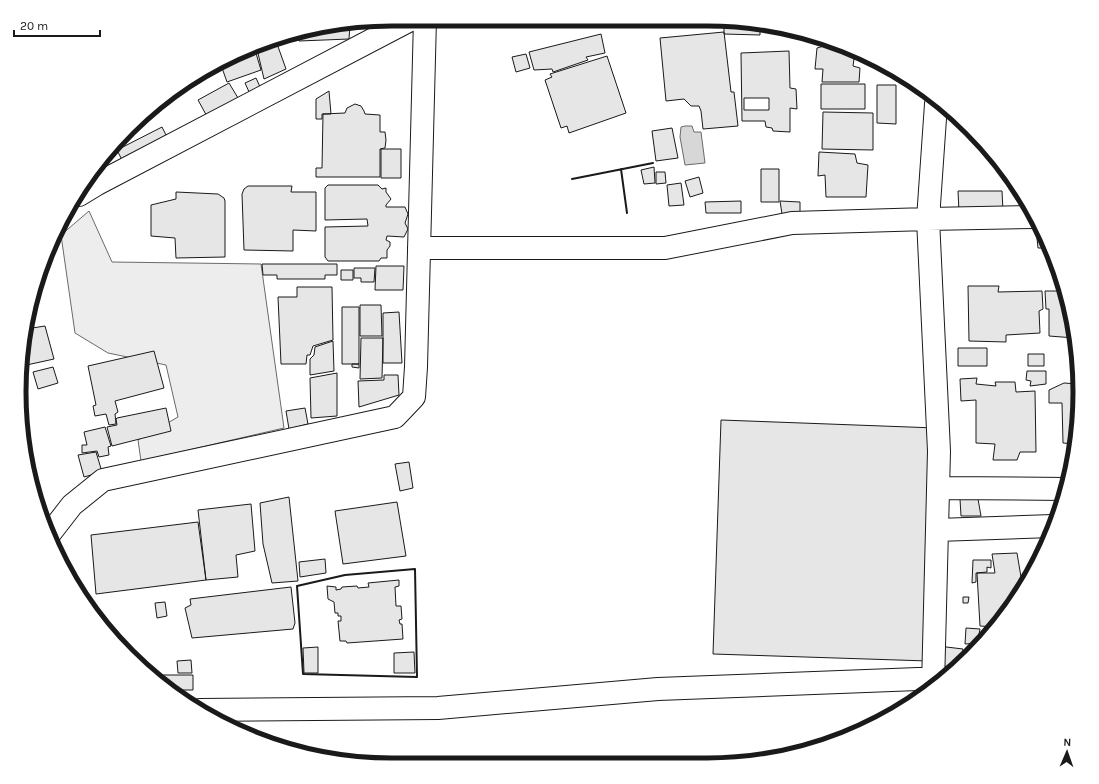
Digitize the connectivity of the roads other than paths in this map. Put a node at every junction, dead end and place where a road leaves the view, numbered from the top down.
1 (399, 26) edge
2 (425, 26) edge
3 (936, 107) edge
4 (87, 190) edge
5 (1028, 217) edge
6 (928, 219) junction
7 (419, 248) junction
8 (938, 488) junction
9 (1060, 489) edge
10 (1047, 526) edge
11 (53, 530) edge
12 (937, 530) junction
13 (937, 676) edge
14 (931, 681) edge
15 (211, 710) edge

1 - 4 street
2 - 7 street
3 - 6 street
5 - 6 street
6 - 7 street
6 - 8 street
7 - 11 street
8 - 9 street
8 - 12 street
10 - 12 street
12 - 13 street
14 - 15 street

